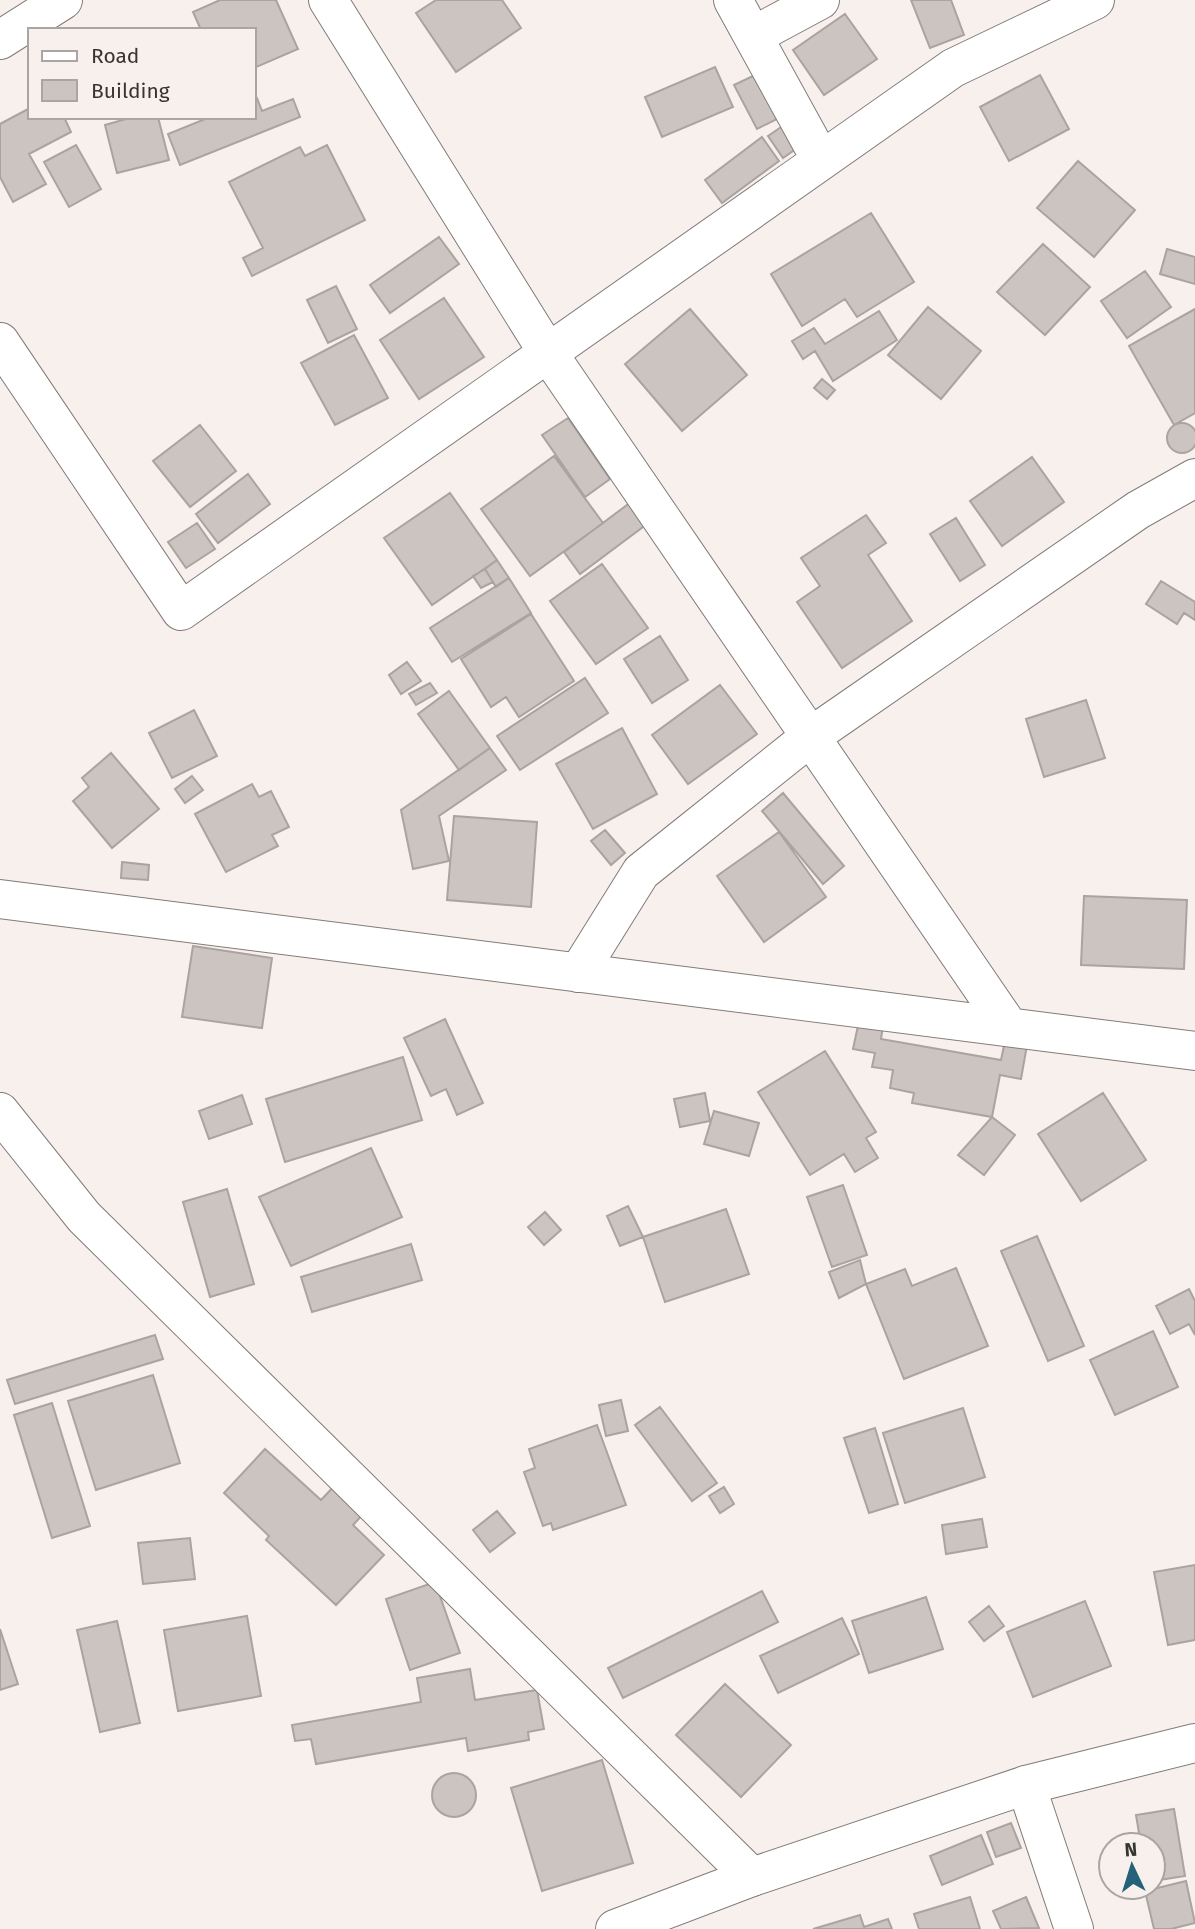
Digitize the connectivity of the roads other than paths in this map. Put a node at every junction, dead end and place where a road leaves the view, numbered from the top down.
1 (63, 0) edge
2 (328, 0) edge
3 (733, 0) edge
4 (820, 0) edge
5 (1095, 0) edge
6 (753, 36) junction
7 (0, 40) edge
8 (821, 160) junction
9 (0, 342) edge
10 (548, 354) junction
11 (1195, 478) edge
12 (810, 737) junction
13 (0, 899) edge
14 (578, 973) junction
15 (1009, 1027) junction
16 (1195, 1051) edge
17 (0, 1112) edge
18 (1195, 1742) edge
19 (1026, 1785) junction
20 (752, 1877) junction
21 (615, 1929) edge
22 (1074, 1929) edge

1 - 7 street
2 - 10 street
3 - 6 street
4 - 6 street
5 - 8 street
6 - 8 street
8 - 10 street
9 - 10 street
10 - 12 street
11 - 12 street
12 - 14 street
12 - 15 street
13 - 14 street
14 - 15 street
15 - 16 street
17 - 20 street
18 - 19 street
19 - 20 street
19 - 22 street
20 - 21 street

